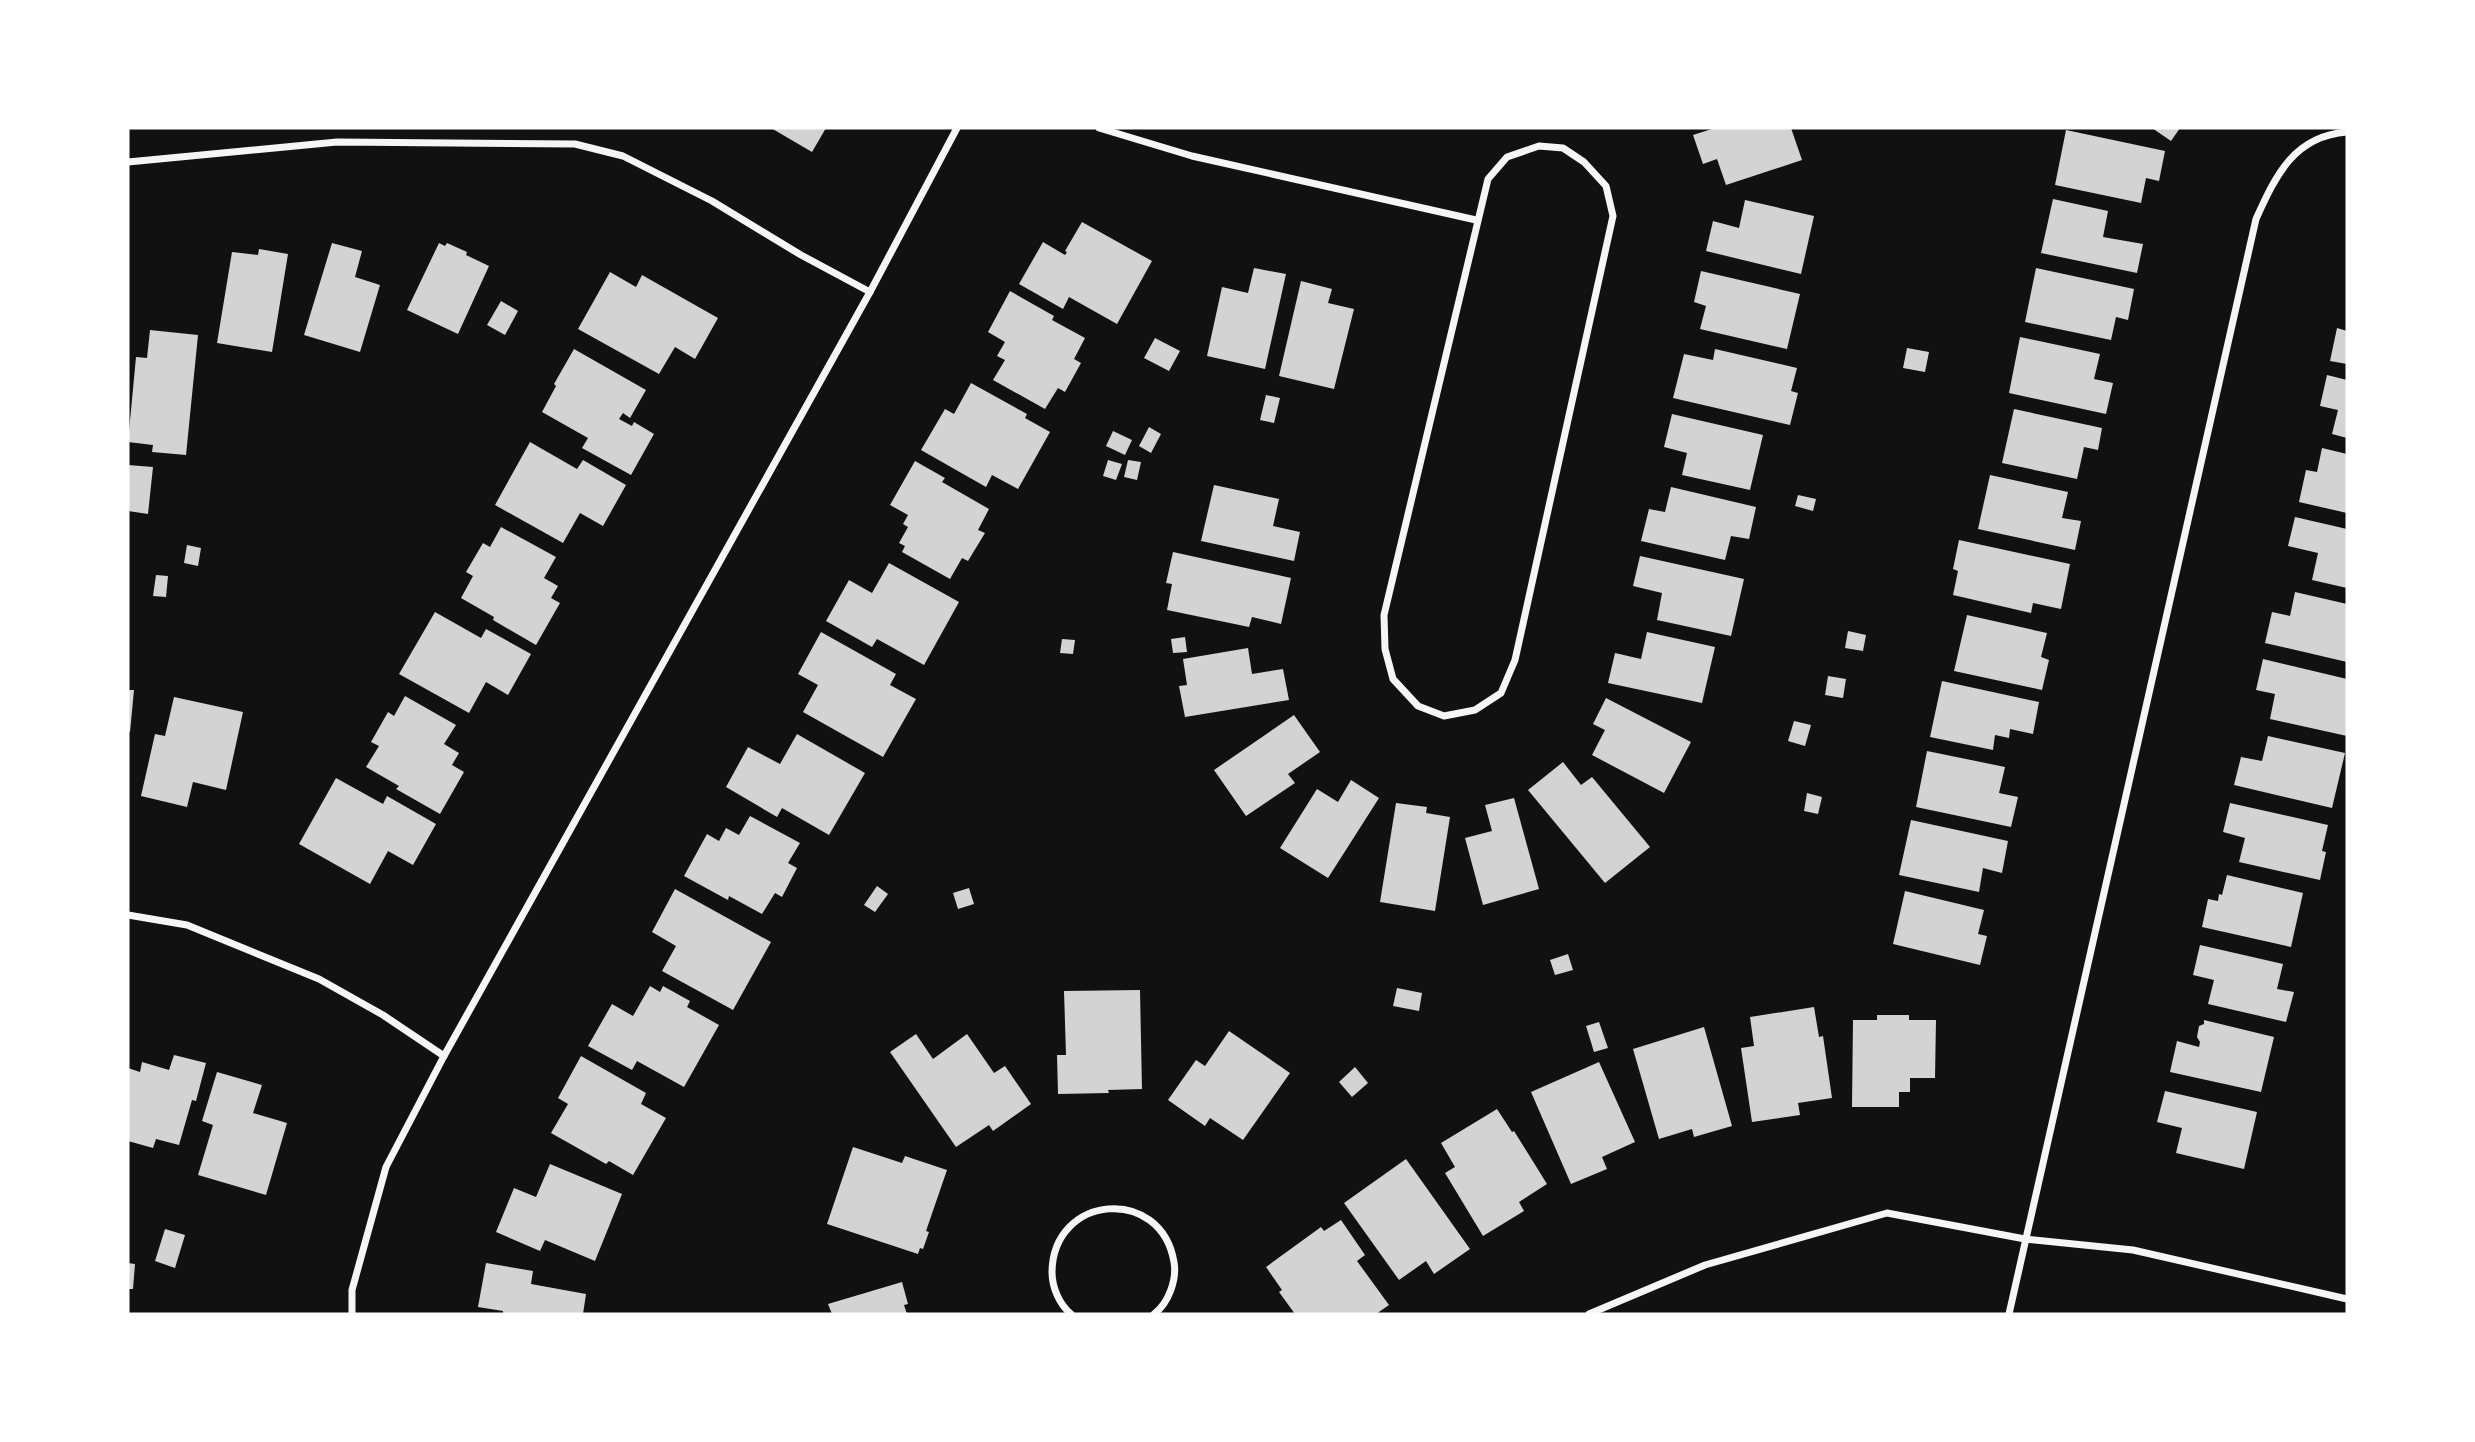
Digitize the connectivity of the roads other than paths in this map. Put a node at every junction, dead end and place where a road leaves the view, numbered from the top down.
1 (957, 128) edge
2 (1099, 128) edge
3 (2347, 132) edge
4 (128, 162) edge
5 (1476, 220) junction
6 (870, 292) junction
7 (128, 915) edge
8 (444, 1056) junction
9 (2025, 1239) junction
10 (2347, 1299) edge
11 (1157, 1313) edge
12 (352, 1314) edge
13 (1071, 1314) edge
14 (1589, 1314) edge
15 (2009, 1314) edge

1 - 6 street
2 - 5 street
3 - 9 street
4 - 6 street
5 - 5 street
6 - 8 street
7 - 8 street
8 - 12 street
9 - 10 street
9 - 14 street
9 - 15 street
11 - 13 street

